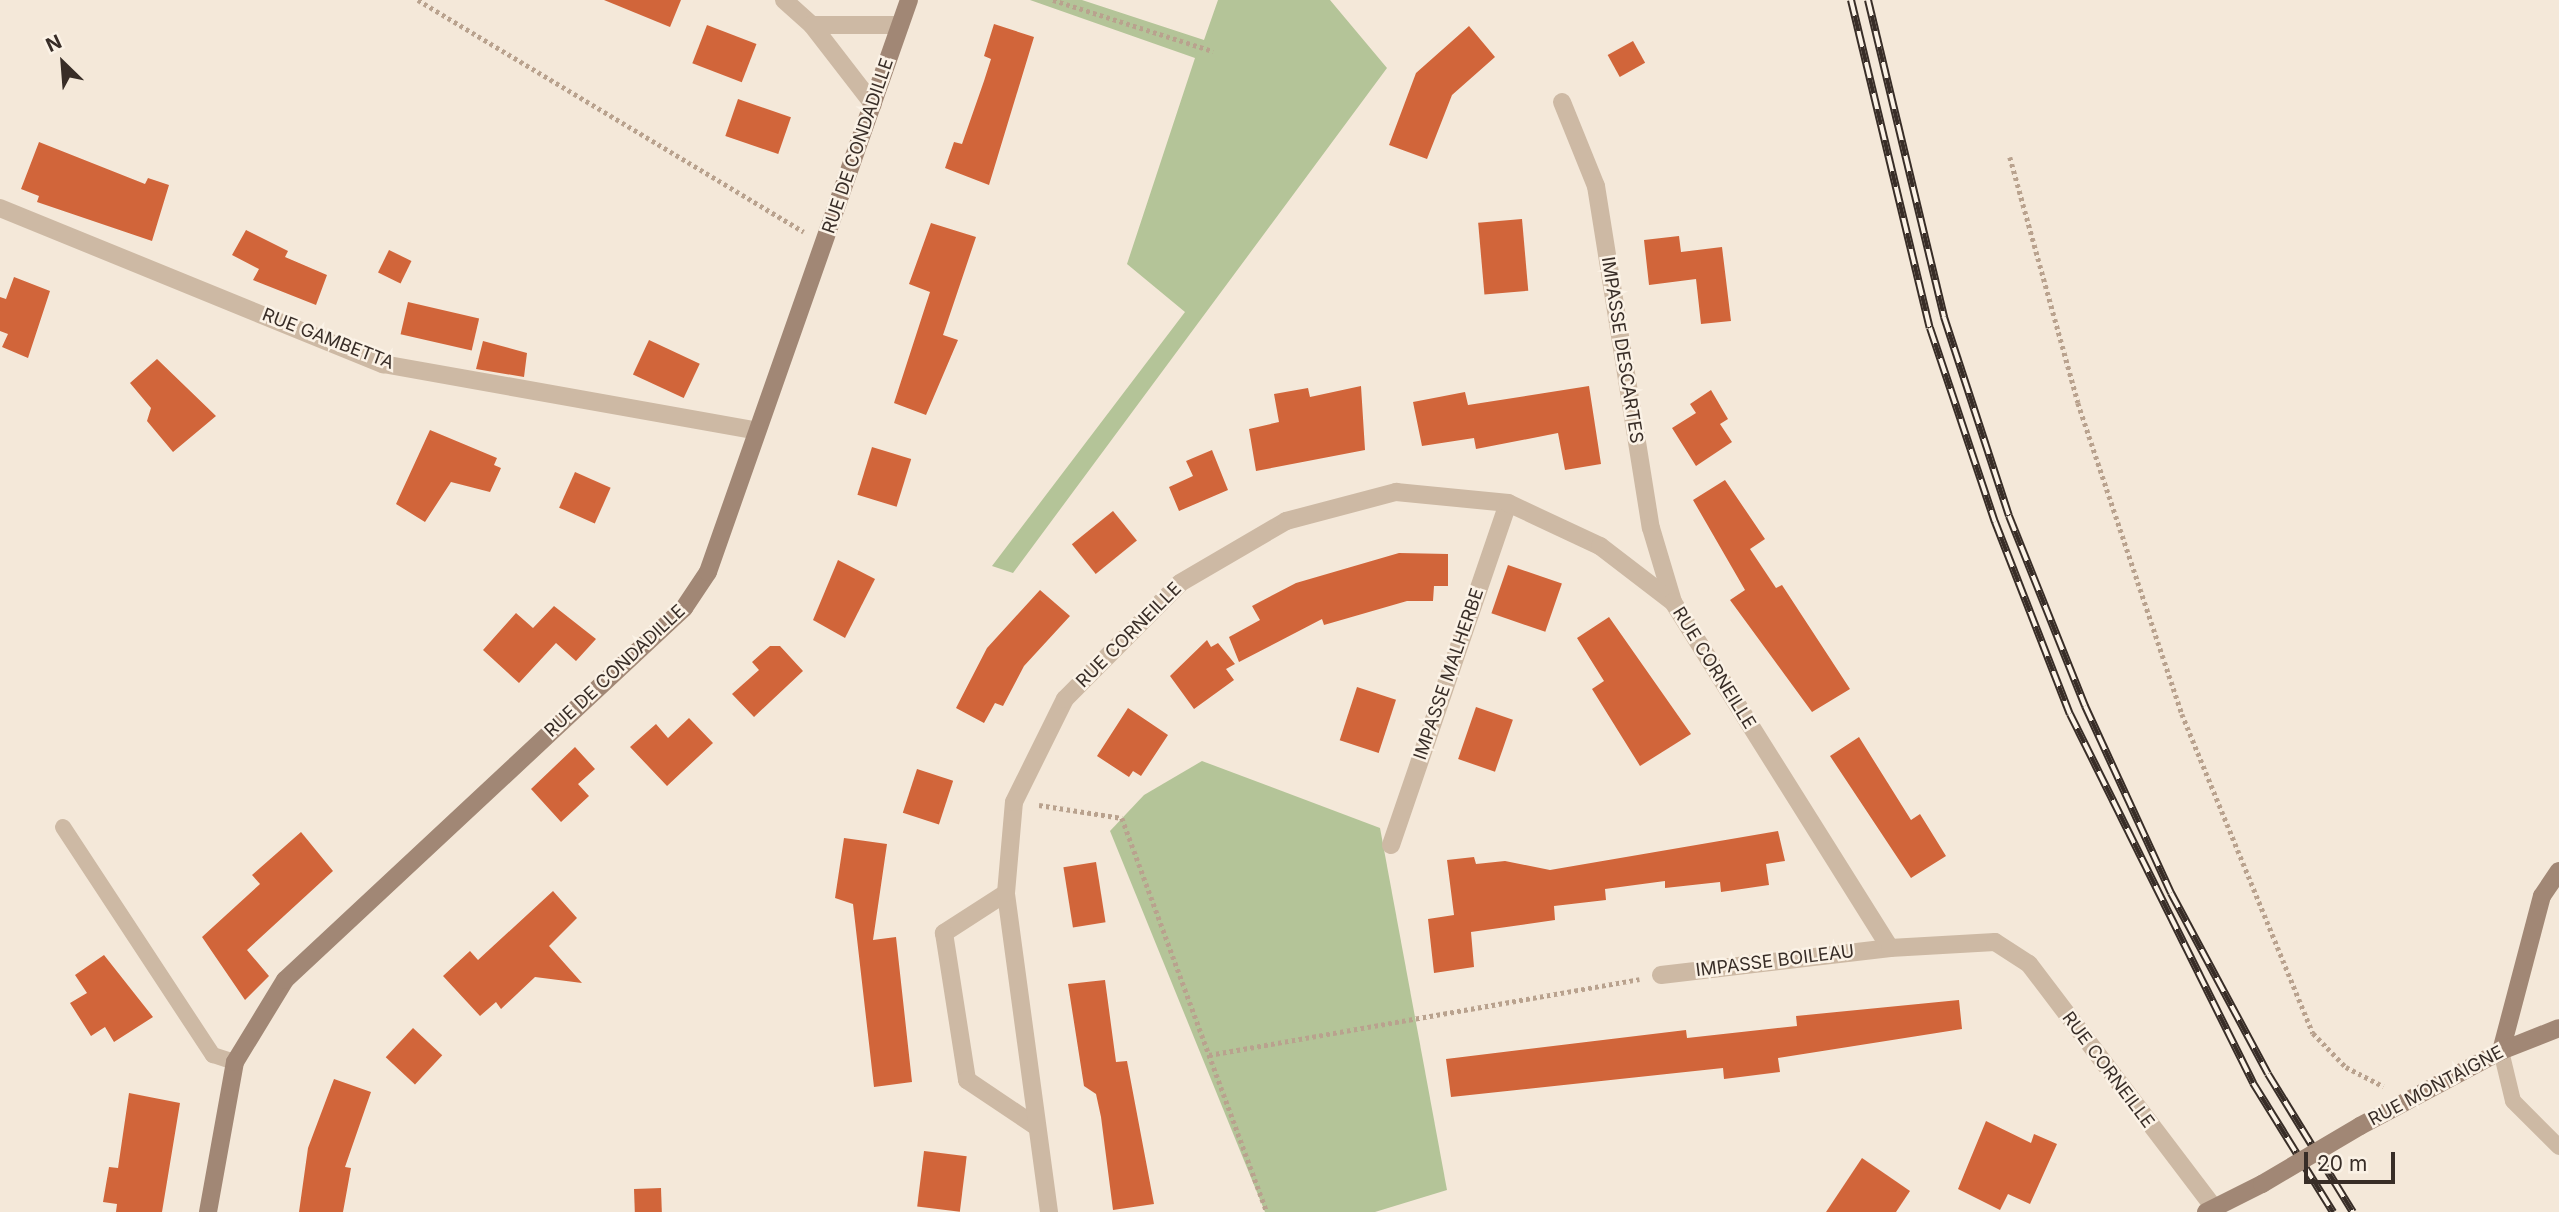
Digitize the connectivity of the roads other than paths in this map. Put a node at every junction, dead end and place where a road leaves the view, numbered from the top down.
1 (784, 0) edge
2 (909, 0) edge
3 (812, 25) junction
4 (900, 25) junction
5 (1562, 102) dead end
6 (873, 104) junction
7 (0, 208) edge
8 (755, 430) junction
9 (1508, 503) junction
10 (1672, 602) junction
11 (63, 827) dead end
12 (1391, 845) dead end
13 (2559, 871) edge
14 (1006, 893) junction
15 (1890, 948) junction
16 (1661, 975) road end
17 (2559, 1028) edge
18 (2501, 1051) junction
19 (235, 1062) junction
20 (1037, 1127) junction
21 (2559, 1147) edge
22 (2211, 1210) edge
23 (208, 1212) edge
24 (1048, 1212) edge

1 - 3 street
2 - 4 street, RUE DE CONDADILLE
3 - 4 street
3 - 6 street
4 - 6 street, RUE DE CONDADILLE
5 - 10 street, IMPASSE DESCARTES
6 - 8 street, RUE DE CONDADILLE
7 - 8 street, RUE GAMBETTA
8 - 19 street, RUE DE CONDADILLE
9 - 10 street, RUE CORNEILLE
9 - 12 street, IMPASSE MALHERBE
9 - 14 street, RUE CORNEILLE
10 - 15 street, RUE CORNEILLE
11 - 19 lane
13 - 18 street
14 - 20 street, RUE CORNEILLE
14 - 20 street
15 - 16 street, IMPASSE BOILEAU
15 - 22 street, RUE CORNEILLE
17 - 18 street, RUE MONTAIGNE
18 - 21 lane
18 - 22 street, RUE MONTAIGNE, bridge
19 - 23 street, RUE DE CONDADILLE
20 - 24 street, RUE CORNEILLE

